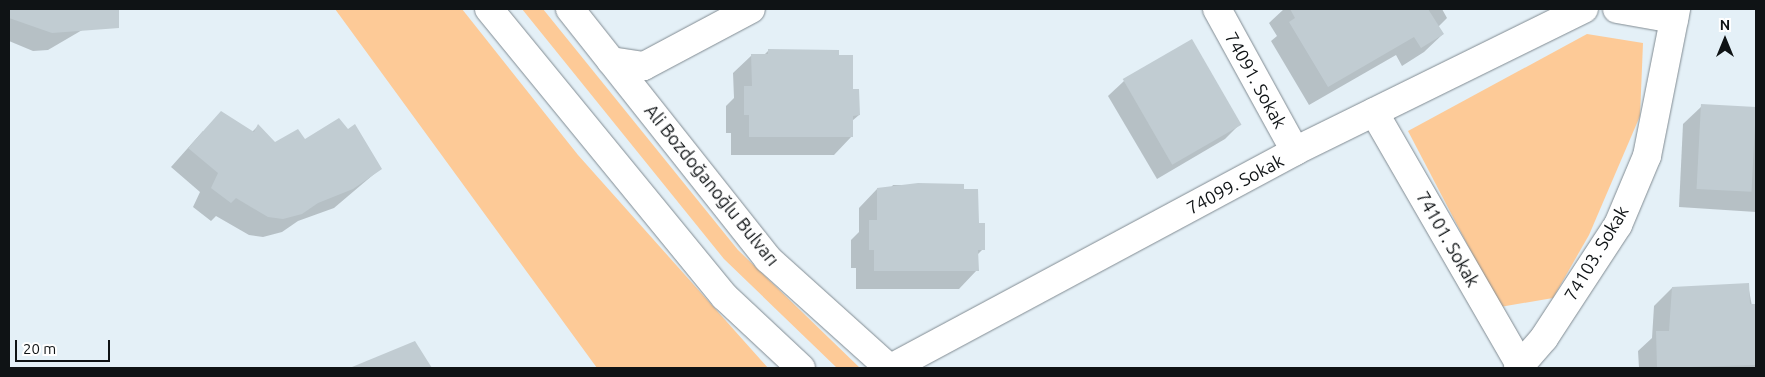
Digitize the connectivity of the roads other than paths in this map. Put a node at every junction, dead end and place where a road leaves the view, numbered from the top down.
1 (489, 9) edge
2 (570, 9) edge
3 (751, 9) edge
4 (1217, 9) edge
5 (1584, 9) edge
6 (1617, 9) edge
7 (1675, 14) edge
8 (611, 60) junction
9 (1374, 112) junction
10 (1296, 151) junction
11 (801, 368) edge
12 (890, 368) edge
13 (1519, 368) edge

1 - 11 street
2 - 8 street, Ali Bozdoğanoğlu Bulvarı
3 - 8 street
4 - 10 street, 74091. Sokak
5 - 9 street, 74099. Sokak
6 - 7 street
7 - 13 street, 74103. Sokak
8 - 12 street, Ali Bozdoğanoğlu Bulvarı
9 - 10 street, 74099. Sokak
9 - 13 street, 74101. Sokak
10 - 12 street, 74099. Sokak

